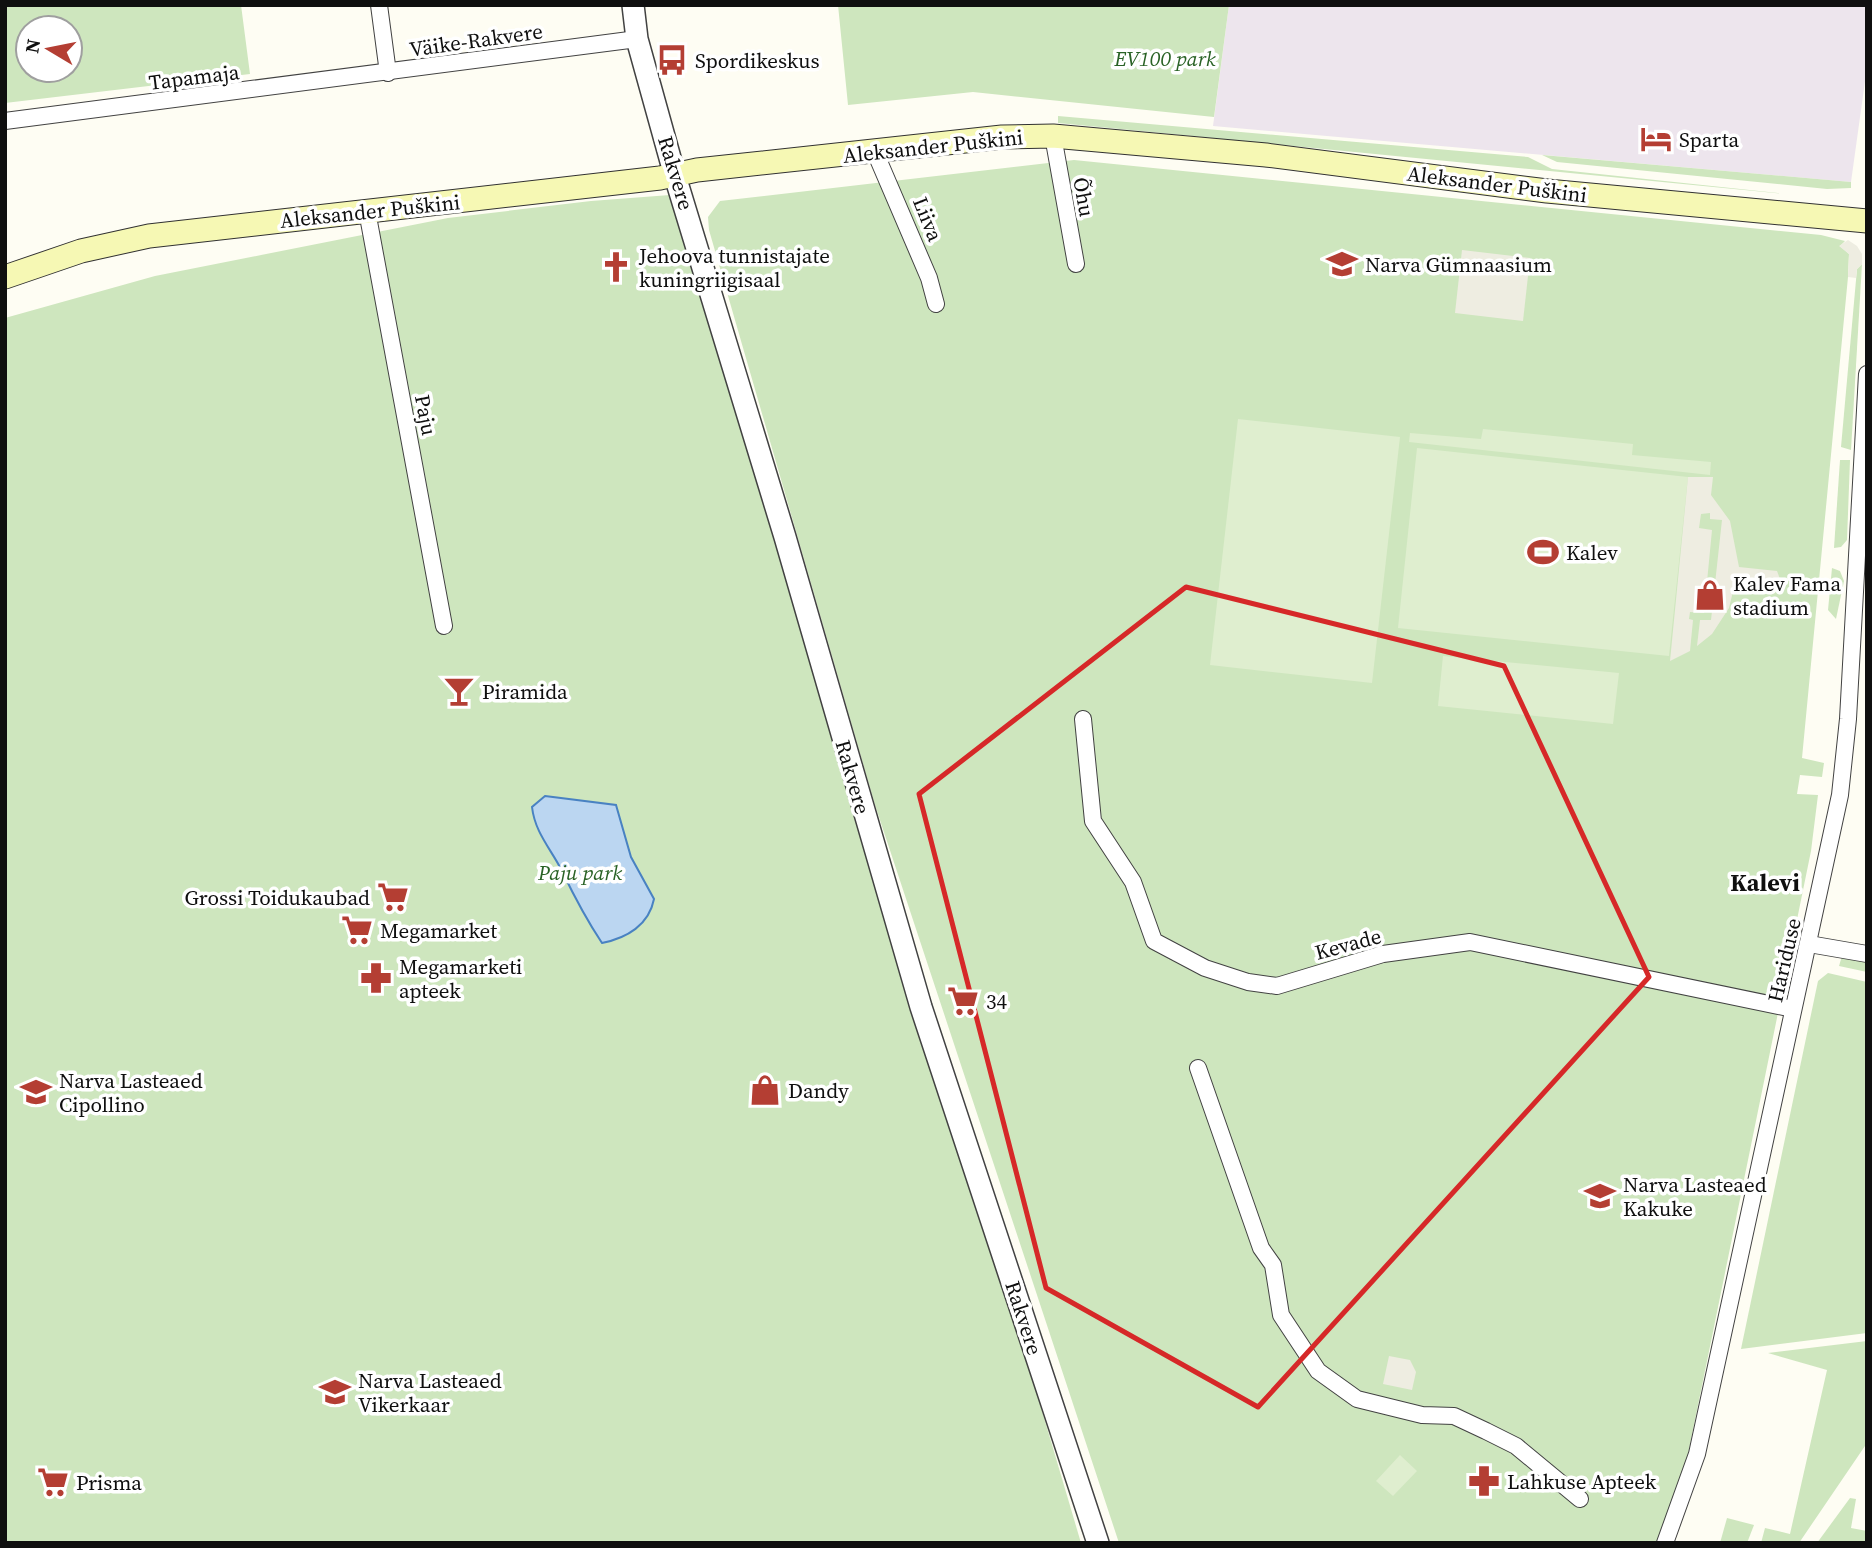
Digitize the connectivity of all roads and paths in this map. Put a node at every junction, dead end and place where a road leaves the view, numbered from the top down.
1 (379, 5) edge
2 (633, 5) edge
3 (637, 39) junction
4 (388, 73) junction
5 (5, 121) edge
6 (1054, 136) junction
7 (875, 152) junction
8 (675, 176) junction
9 (368, 212) junction
10 (1867, 221) edge
11 (1076, 264) dead end
12 (5, 277) edge
13 (936, 304) dead end
14 (1867, 374) edge
15 (444, 626) dead end
16 (1083, 719) dead end
17 (1809, 944) junction
18 (1867, 954) edge
19 (1793, 1009) junction
20 (1198, 1068) dead end
21 (1580, 1499) dead end
22 (1098, 1543) edge
23 (1665, 1543) edge

1 - 4 street, Väike-Rakvere
2 - 3 street, Rakvere
3 - 4 street, Väike-Rakvere
3 - 8 street, Rakvere
4 - 5 street, Tapamaja
6 - 7 main road, Aleksander Puškini
6 - 10 main road, Aleksander Puškini
6 - 11 street, Õhu
7 - 8 main road, Aleksander Puškini
7 - 13 street, Liiva
8 - 9 main road, Aleksander Puškini
8 - 22 street, Rakvere
9 - 12 main road, Aleksander Puškini
9 - 15 street, Paju
14 - 17 street, Hariduse
16 - 19 street, Kevade
17 - 18 street
17 - 19 street, Hariduse
19 - 23 street, Hariduse
20 - 21 street

